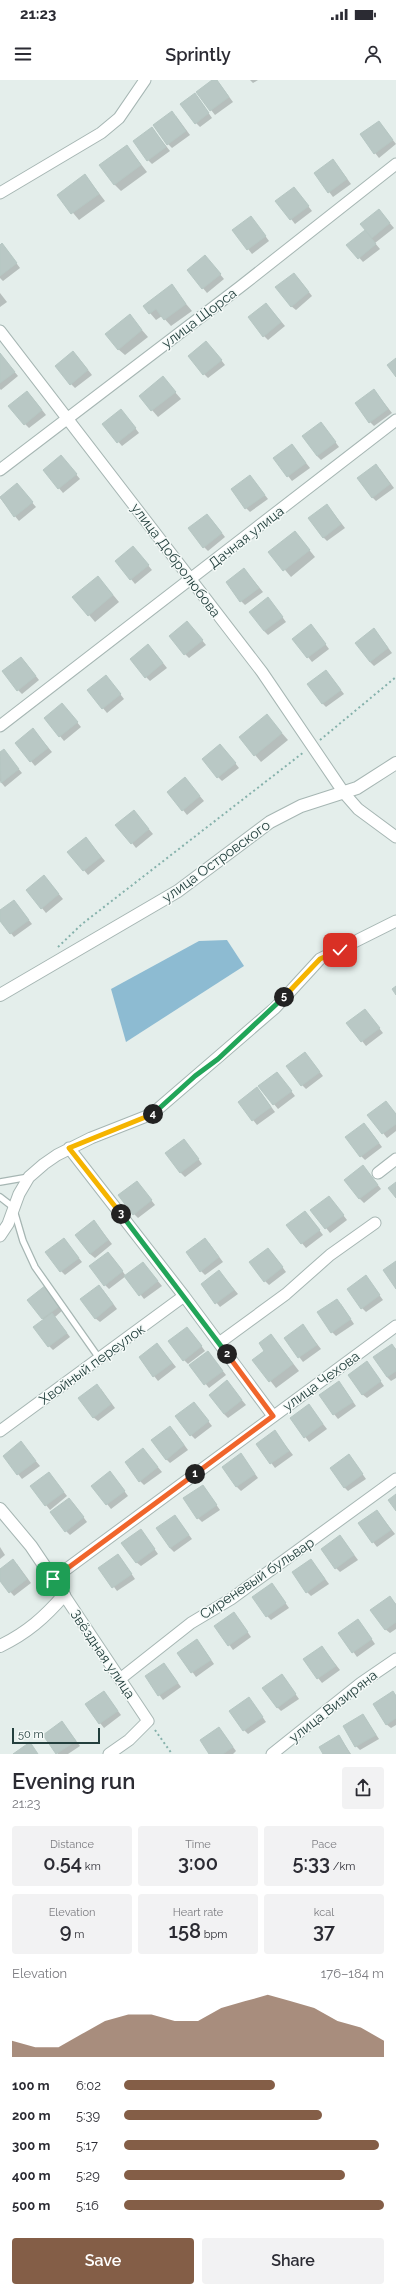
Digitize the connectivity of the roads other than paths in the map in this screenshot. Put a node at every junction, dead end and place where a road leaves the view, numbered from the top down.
1 (145, 80) edge
2 (396, 164) edge
3 (0, 193) edge
4 (0, 331) edge
5 (67, 419) junction
6 (396, 420) edge
7 (0, 470) edge
8 (191, 579) junction
9 (0, 726) edge
10 (396, 763) edge
11 (344, 794) junction
12 (396, 837) edge
13 (396, 921) edge
14 (0, 995) edge
15 (69, 1148) junction
16 (396, 1159) edge
17 (378, 1173) dead end
18 (29, 1177) junction
19 (0, 1182) edge
20 (0, 1197) edge
21 (13, 1207) junction
22 (375, 1223) dead end
23 (0, 1236) edge
24 (184, 1296) junction
25 (396, 1326) edge
26 (219, 1343) junction
27 (99, 1358) junction
28 (273, 1416) junction
29 (0, 1431) edge
30 (396, 1480) edge
31 (0, 1509) edge
32 (53, 1579) junction
33 (64, 1595) junction
34 (0, 1646) edge
35 (396, 1659) edge
36 (120, 1679) junction
37 (109, 1754) edge
38 (272, 1754) edge

1 - 3 street
2 - 5 street, улица Щорса
4 - 5 street, улица Добролюбова
5 - 7 street, улица Щорса
5 - 8 street, улица Добролюбова
6 - 8 street, Дачная улица
8 - 9 street, Дачная улица
8 - 11 street, улица Добролюбова
10 - 11 street, улица Островского
11 - 12 street, улица Добролюбова
11 - 14 street, улица Островского
13 - 15 street
15 - 18 street
15 - 24 street
16 - 17 street
18 - 19 lane
18 - 21 street
20 - 21 lane
21 - 23 street
21 - 27 lane
22 - 26 street
24 - 26 street
24 - 27 street, Хвойный переулок
25 - 28 street, улица Чехова
26 - 28 street
27 - 29 street, Хвойный переулок
28 - 32 street, улица Чехова
30 - 36 street, Сиреневый бульвар
31 - 32 street, Звёздная улица
32 - 33 street, Звёздная улица
33 - 34 street
33 - 36 street, Звёздная улица
35 - 38 street, улица Визиряна
36 - 37 street, Звёздная улица

